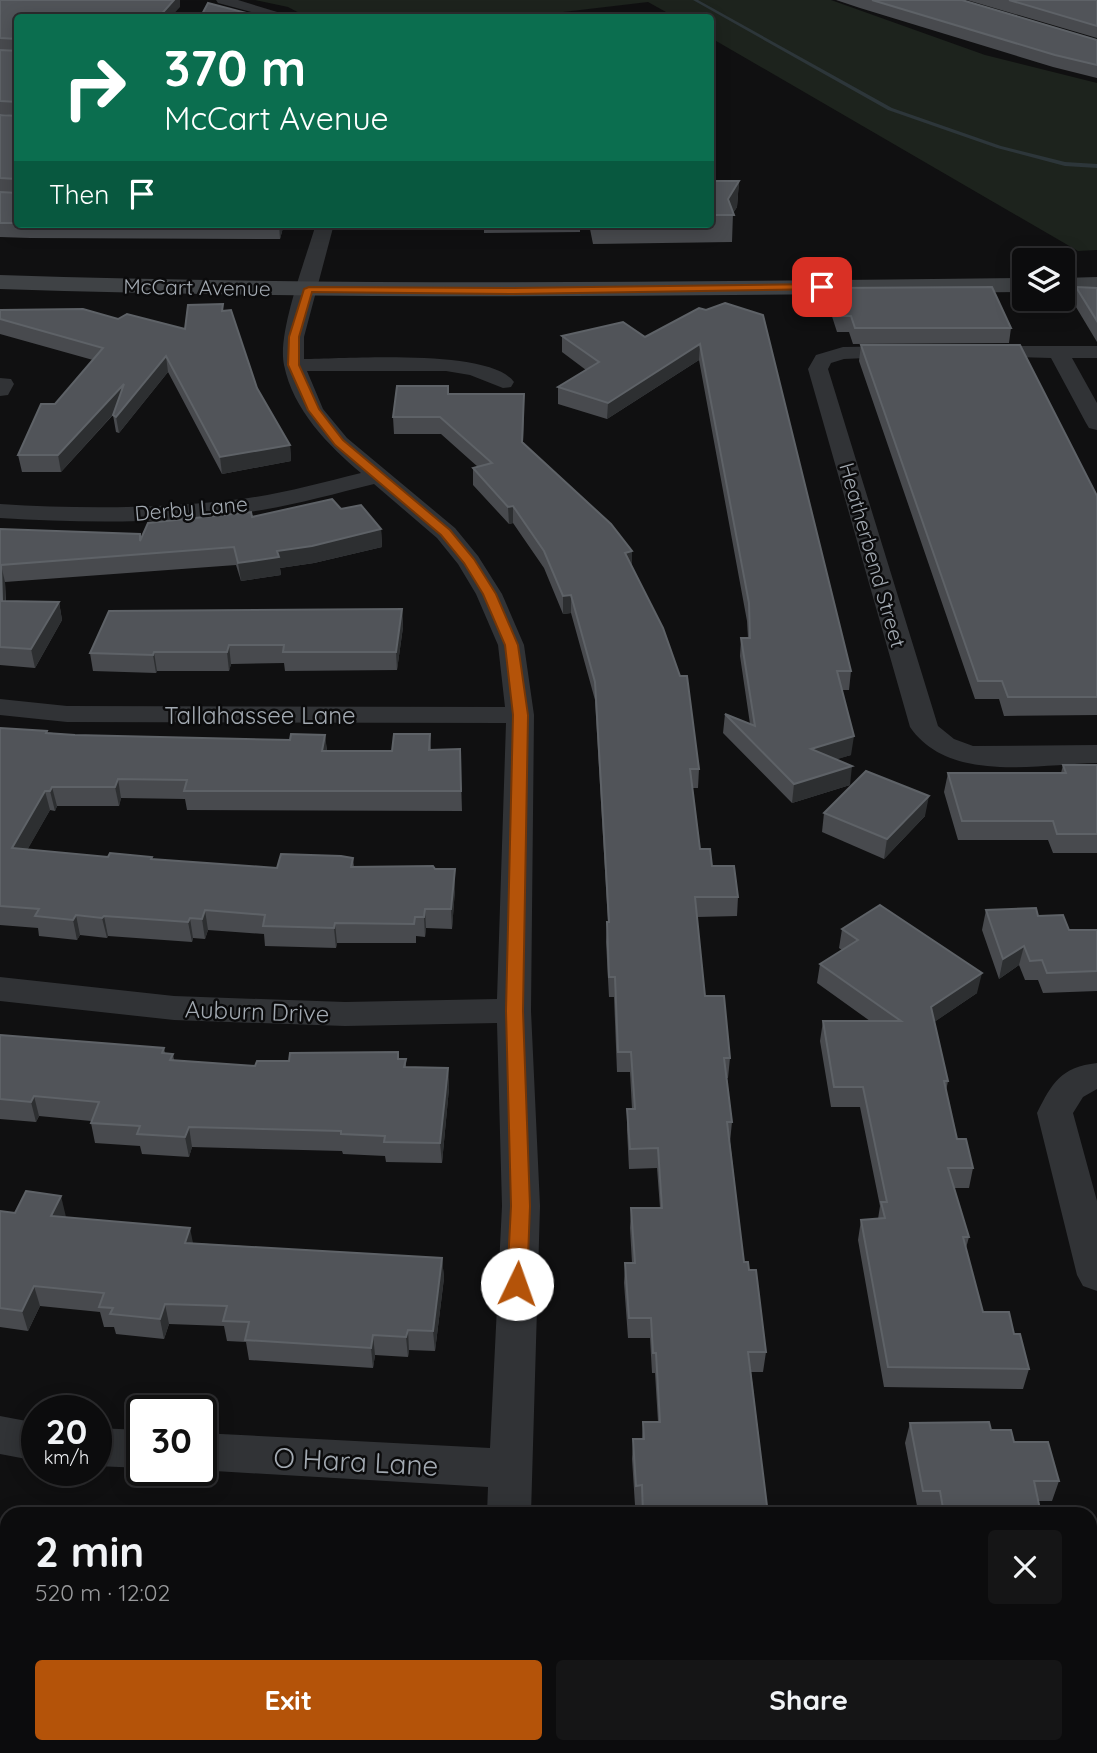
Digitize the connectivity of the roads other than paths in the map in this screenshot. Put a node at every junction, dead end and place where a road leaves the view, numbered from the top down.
1 (223, 0) edge
2 (275, 14) edge
3 (323, 228) edge
4 (0, 262) edge
5 (208, 267) dead end
6 (313, 273) junction
7 (0, 282) edge
8 (1097, 284) edge
9 (1012, 285) edge
10 (1075, 285) edge
11 (923, 352) edge
12 (964, 352) edge
13 (1058, 352) junction
14 (1097, 352) edge
15 (294, 365) junction
16 (503, 382) dead end
17 (1097, 423) edge
18 (379, 477) junction
19 (0, 511) edge
20 (0, 707) edge
21 (520, 715) junction
22 (1097, 754) edge
23 (0, 989) edge
24 (514, 1011) junction
25 (1097, 1076) edge
26 (1097, 1275) edge
27 (0, 1435) edge
28 (21, 1439) edge
29 (217, 1453) edge
30 (511, 1469) junction
31 (509, 1507) edge

1 - 2 street
3 - 6 street
4 - 5 main road, McCart Avenue
6 - 7 main road, McCart Avenue
6 - 9 main road, McCart Avenue
6 - 15 street
8 - 10 main road
11 - 22 street, Heatherbend Street
12 - 13 street
13 - 14 street
13 - 17 street
15 - 16 street
15 - 18 street
18 - 19 street, Derby Lane
18 - 21 street
20 - 21 street, Tallahassee Lane
21 - 24 street
23 - 24 street, Auburn Drive
24 - 30 street
25 - 26 street
27 - 28 street
29 - 30 street, O Hara Lane
30 - 31 street

